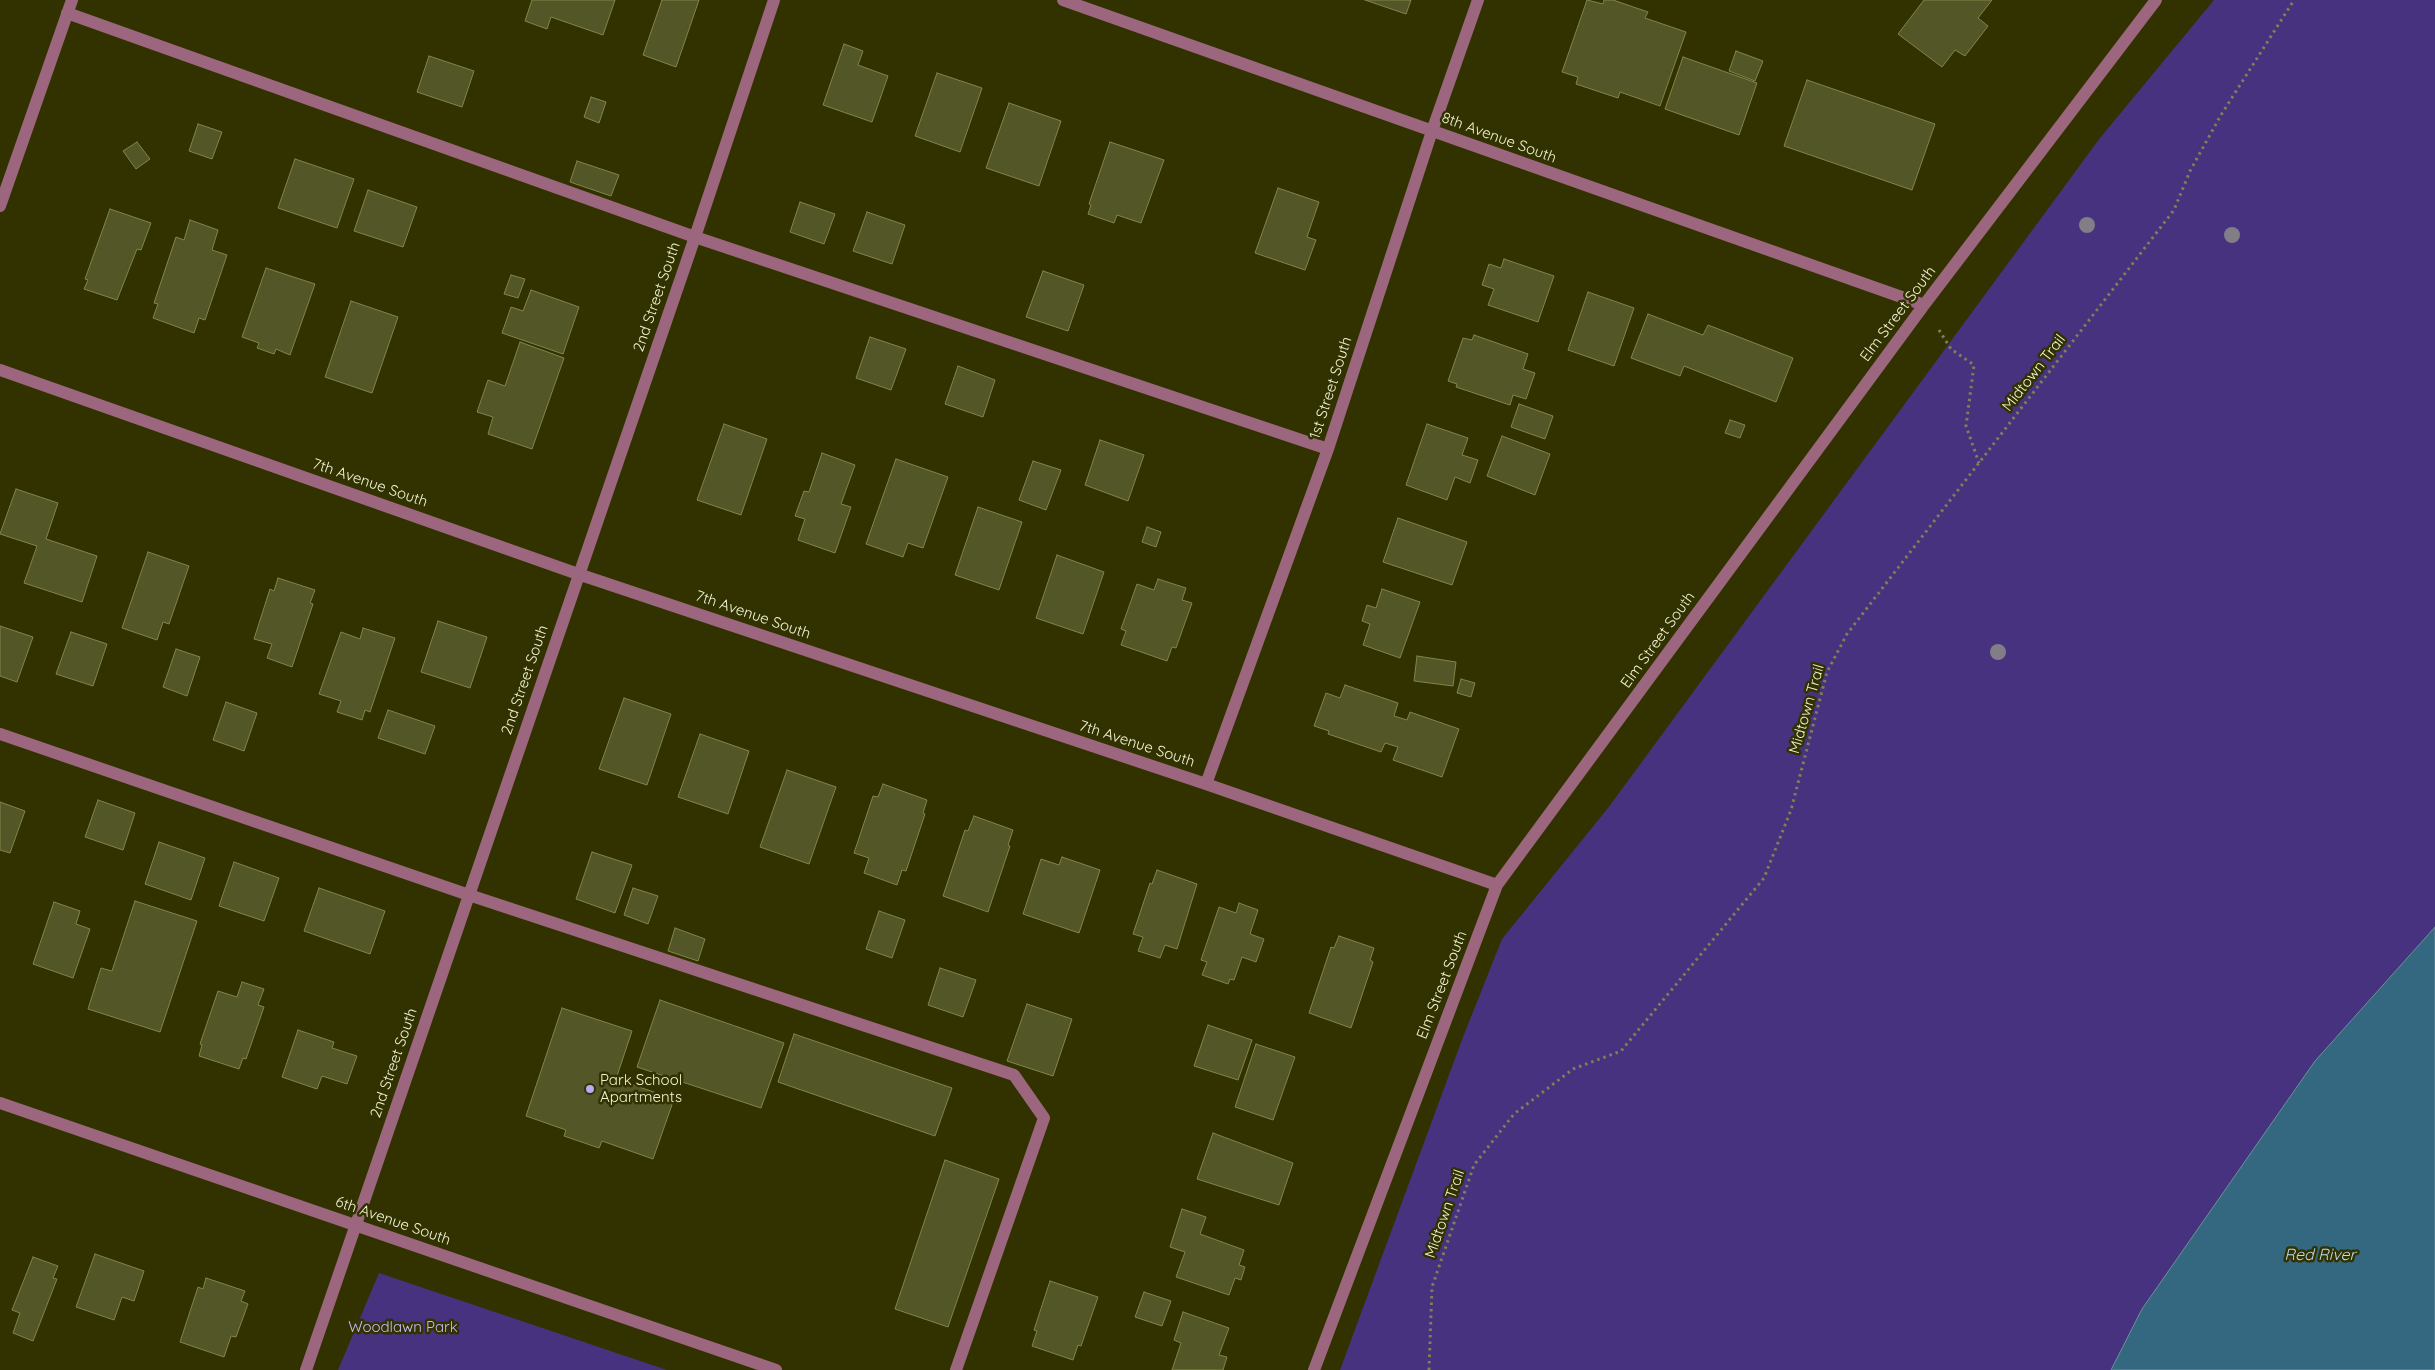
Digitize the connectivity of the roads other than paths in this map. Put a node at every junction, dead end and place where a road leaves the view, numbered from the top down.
1 (72, 0) edge
2 (774, 0) edge
3 (1063, 0) edge
4 (1478, 0) edge
5 (2156, 0) edge
6 (67, 13) junction
7 (1432, 131) junction
8 (0, 206) edge
9 (695, 237) junction
10 (1924, 305) junction
11 (0, 370) edge
12 (1328, 449) junction
13 (578, 574) junction
14 (0, 734) edge
15 (1206, 784) junction
16 (1497, 885) junction
17 (469, 895) junction
18 (0, 1103) edge
19 (356, 1226) junction
20 (306, 1370) edge
21 (776, 1370) edge
22 (956, 1370) edge
23 (1314, 1370) edge

1 - 6 street
2 - 9 street, 2nd Street South
3 - 7 street, 8th Avenue South
4 - 7 street, 1st Street South
5 - 10 street, Elm Street South
6 - 8 street
6 - 9 street
7 - 10 street, 8th Avenue South
7 - 12 street, 1st Street South
9 - 12 street
9 - 13 street, 2nd Street South
10 - 16 street, Elm Street South
11 - 13 street, 7th Avenue South
12 - 15 street, 1st Street South
13 - 15 street, 7th Avenue South
13 - 17 street, 2nd Street South
14 - 17 street
15 - 16 street, 7th Avenue South
16 - 23 street, Elm Street South
17 - 19 street, 2nd Street South
17 - 22 street
18 - 19 street, 6th Avenue South
19 - 20 street, 2nd Street South
19 - 21 street, 6th Avenue South

